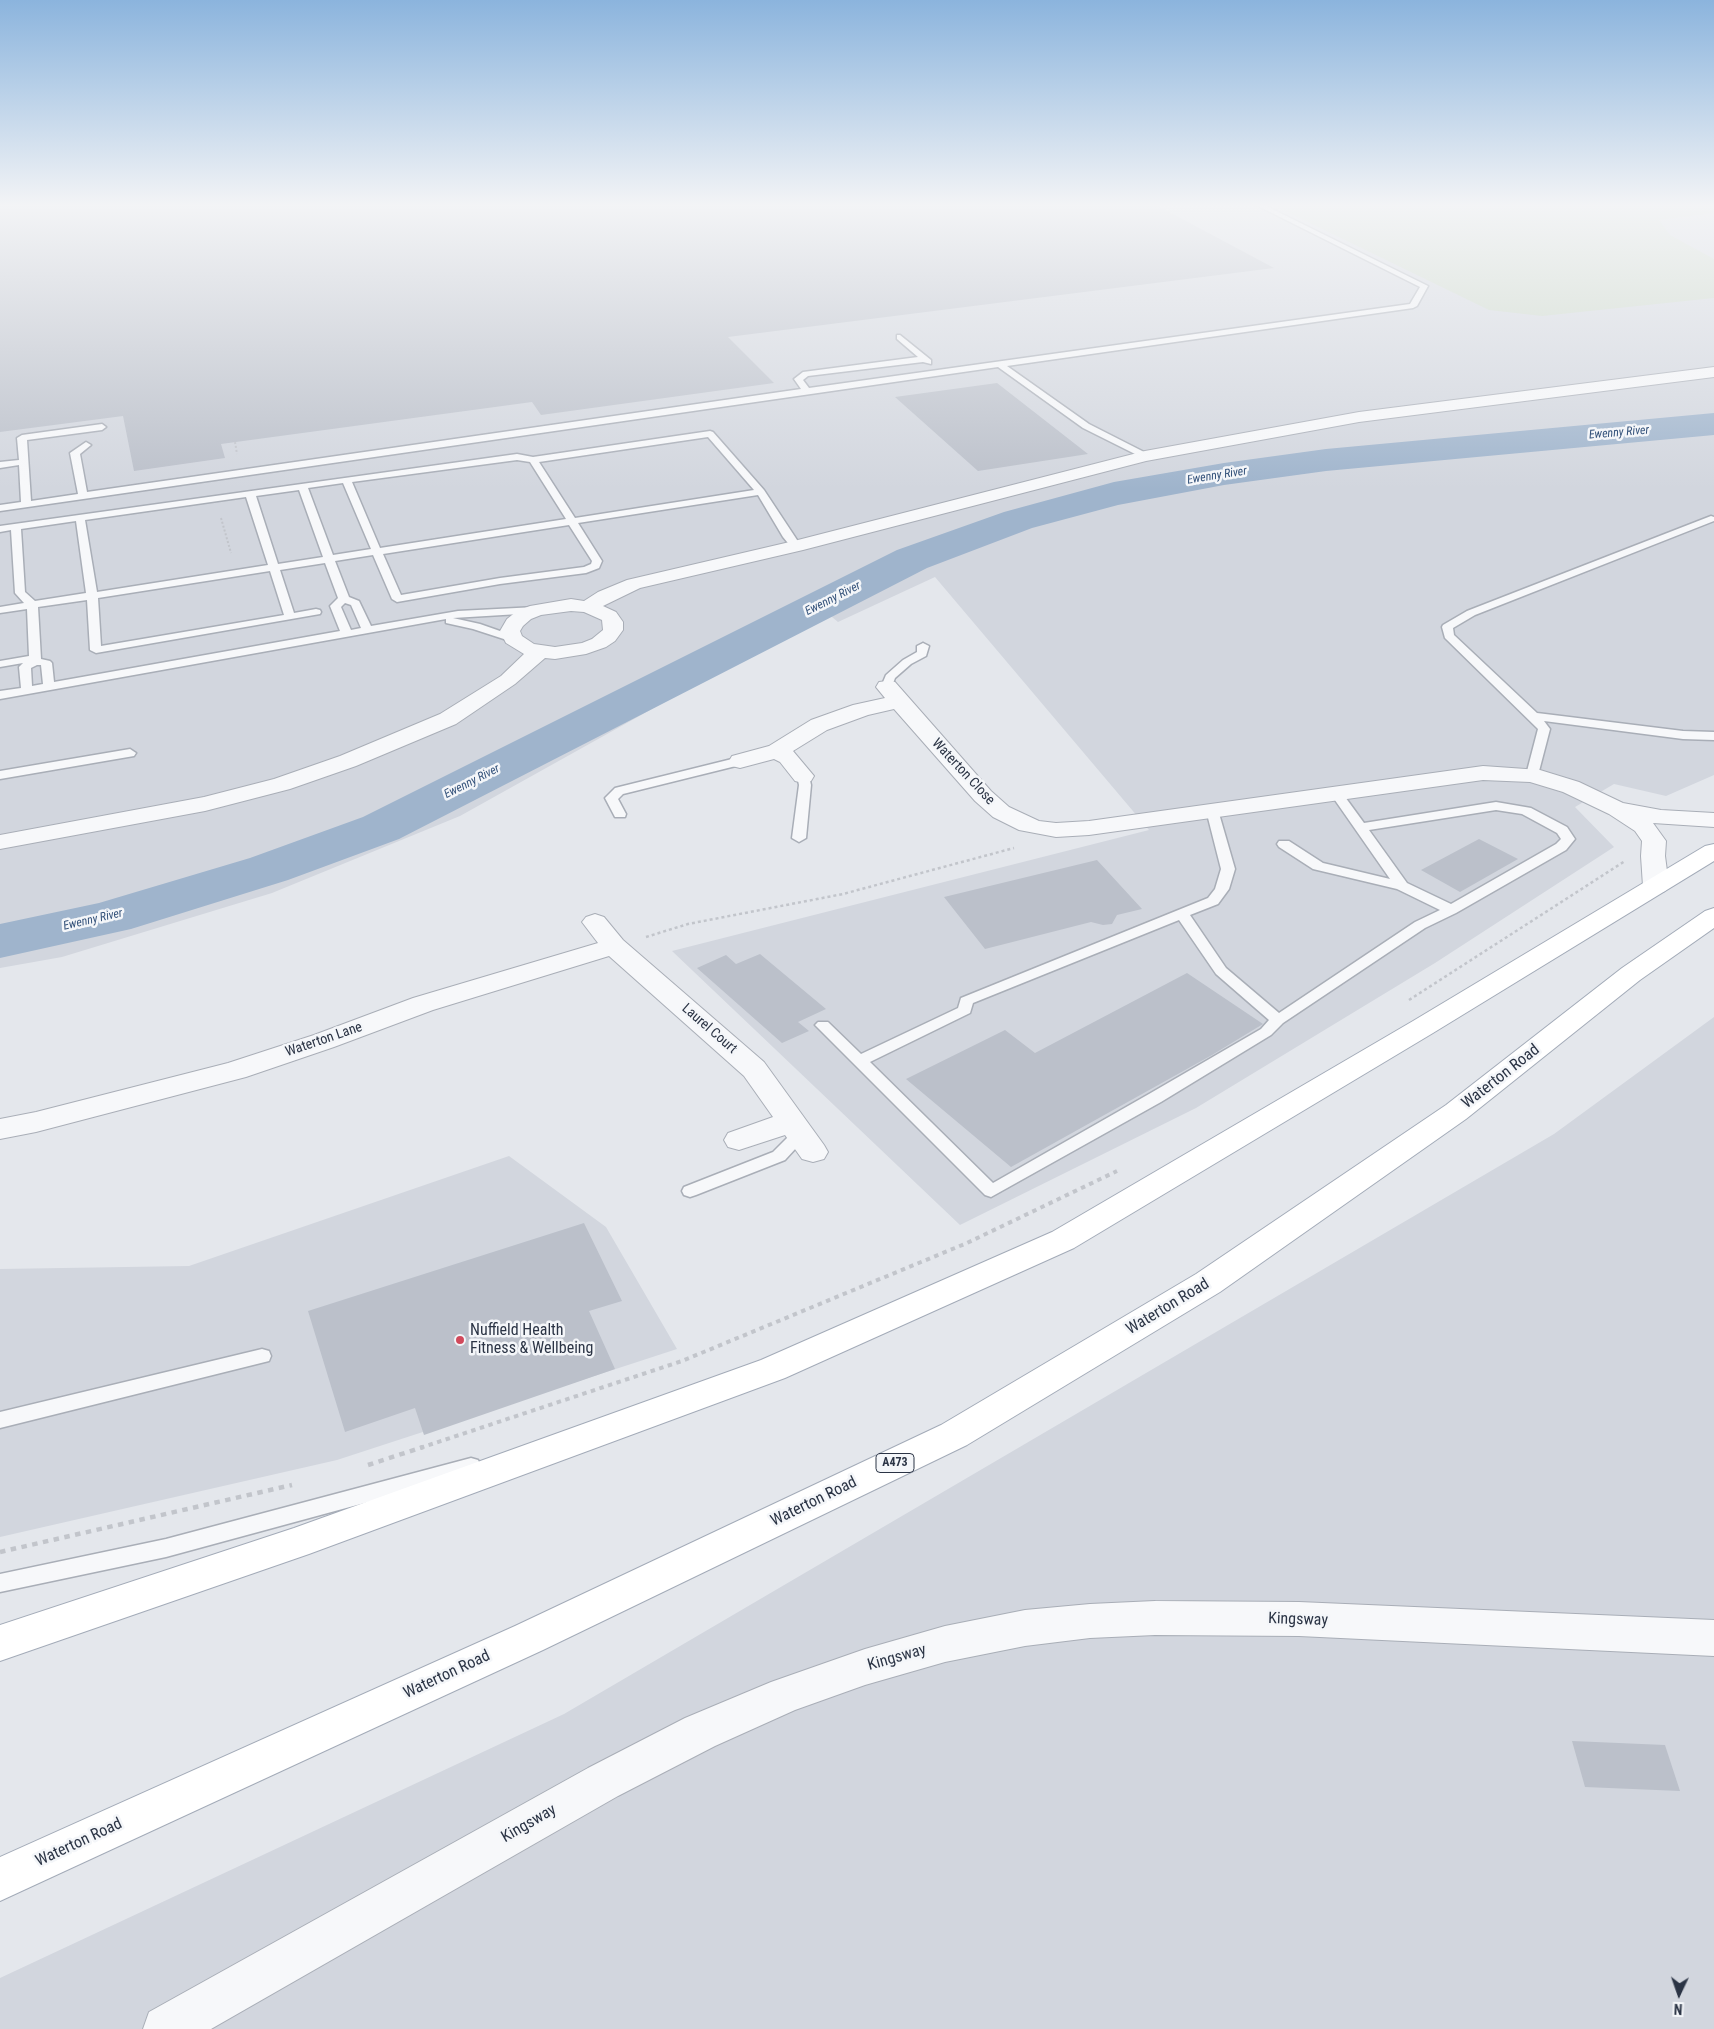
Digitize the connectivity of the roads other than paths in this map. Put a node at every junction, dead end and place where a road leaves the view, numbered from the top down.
1 (1416, 300) edge
2 (900, 337) dead end
3 (924, 358) junction
4 (1000, 365) junction
5 (1714, 372) edge
6 (941, 373) junction
7 (807, 391) junction
8 (102, 426) dead end
9 (86, 445) dead end
10 (1145, 456) junction
11 (534, 460) junction
12 (23, 462) junction
13 (0, 465) edge
14 (346, 480) junction
15 (302, 486) junction
16 (761, 492) junction
17 (250, 493) junction
18 (83, 496) junction
19 (26, 504) junction
20 (0, 508) edge
21 (80, 518) junction
22 (1711, 519) dead end
23 (572, 521) junction
24 (16, 527) junction
25 (0, 529) edge
26 (796, 546) junction
27 (378, 551) junction
28 (328, 560) junction
29 (275, 568) junction
30 (92, 596) junction
31 (344, 599) junction
32 (32, 605) junction
33 (588, 607) junction
34 (0, 610) edge
35 (537, 610) junction
36 (316, 612) dead end
37 (290, 617) junction
38 (436, 618) junction
39 (367, 629) junction
40 (346, 632) junction
41 (513, 639) junction
42 (923, 646) dead end
43 (540, 652) junction
44 (35, 657) junction
45 (0, 658) edge
46 (0, 664) edge
47 (49, 686) junction
48 (28, 690) junction
49 (893, 694) junction
50 (0, 695) edge
51 (1533, 716) junction
52 (1714, 736) edge
53 (777, 751) junction
54 (130, 753) dead end
55 (740, 761) joint
56 (0, 775) edge
57 (1532, 775) junction
58 (804, 776) joint
59 (1336, 793) junction
60 (1617, 809) junction
61 (1212, 810) junction
62 (620, 814) dead end
63 (1714, 820) edge
64 (1360, 826) junction
65 (798, 838) dead end
66 (0, 842) edge
67 (1284, 844) dead end
68 (1714, 851) edge
69 (1402, 886) junction
70 (1656, 886) junction
71 (1451, 910) junction
72 (1182, 914) junction
73 (1714, 916) edge
74 (595, 922) dead end
75 (614, 946) junction
76 (1278, 1020) junction
77 (823, 1025) dead end
78 (860, 1061) junction
79 (0, 1129) edge
80 (801, 1136) junction
81 (739, 1140) dead end
82 (690, 1191) dead end
83 (262, 1356) dead end
84 (0, 1420) edge
85 (618, 1426) junction
86 (0, 1583) edge
87 (1714, 1638) edge
88 (0, 1643) edge
89 (0, 1880) edge
90 (166, 2029) edge

1 - 4 lane
2 - 3 lane
3 - 6 lane
3 - 7 lane
4 - 6 lane
4 - 10 lane
5 - 10 street
6 - 7 lane
7 - 18 lane
8 - 12 lane
9 - 18 lane
10 - 26 street
11 - 14 lane
11 - 16 lane
11 - 23 lane
12 - 13 lane
12 - 19 lane
14 - 15 lane
14 - 27 lane
15 - 17 lane
15 - 28 lane
16 - 23 lane
16 - 26 lane
17 - 21 lane
17 - 29 lane
18 - 19 lane
19 - 20 lane
21 - 24 lane
21 - 30 lane
22 - 51 lane
23 - 27 lane
23 - 27 lane
24 - 25 lane
24 - 32 lane
26 - 33 street
27 - 28 lane
28 - 29 lane
28 - 31 lane
29 - 30 lane
29 - 37 lane
30 - 32 lane
30 - 37 lane
31 - 39 lane
31 - 40 lane
32 - 34 lane
32 - 44 lane
33 - 35 street
33 - 43 street
35 - 38 lane
35 - 41 street
36 - 37 lane
38 - 39 lane
38 - 41 lane
39 - 40 lane
40 - 47 lane
41 - 43 street
42 - 49 lane
43 - 66 street
44 - 45 lane
44 - 46 lane
44 - 47 lane
44 - 48 lane
47 - 48 lane
48 - 50 lane
49 - 53 street
49 - 61 street, Waterton Close
51 - 52 lane
51 - 57 lane
53 - 55 street
53 - 58 street
54 - 56 lane
55 - 62 lane
57 - 59 street, Waterton Close
57 - 60 street, Waterton Close
58 - 65 lane
59 - 61 street, Waterton Close
59 - 64 lane
60 - 63 street
60 - 70 street
61 - 72 lane
64 - 69 lane
64 - 71 lane
67 - 69 lane
68 - 70 main road
69 - 71 lane
70 - 85 main road
71 - 76 lane
72 - 76 lane
72 - 78 lane
73 - 89 main road, Waterton Road / A473
74 - 75 street
75 - 79 street, Waterton Lane
75 - 80 street, Laurel Court
76 - 78 lane
77 - 78 lane
80 - 81 street
80 - 82 lane
83 - 84 lane
85 - 86 lane
85 - 88 main road
87 - 90 street, Kingsway

